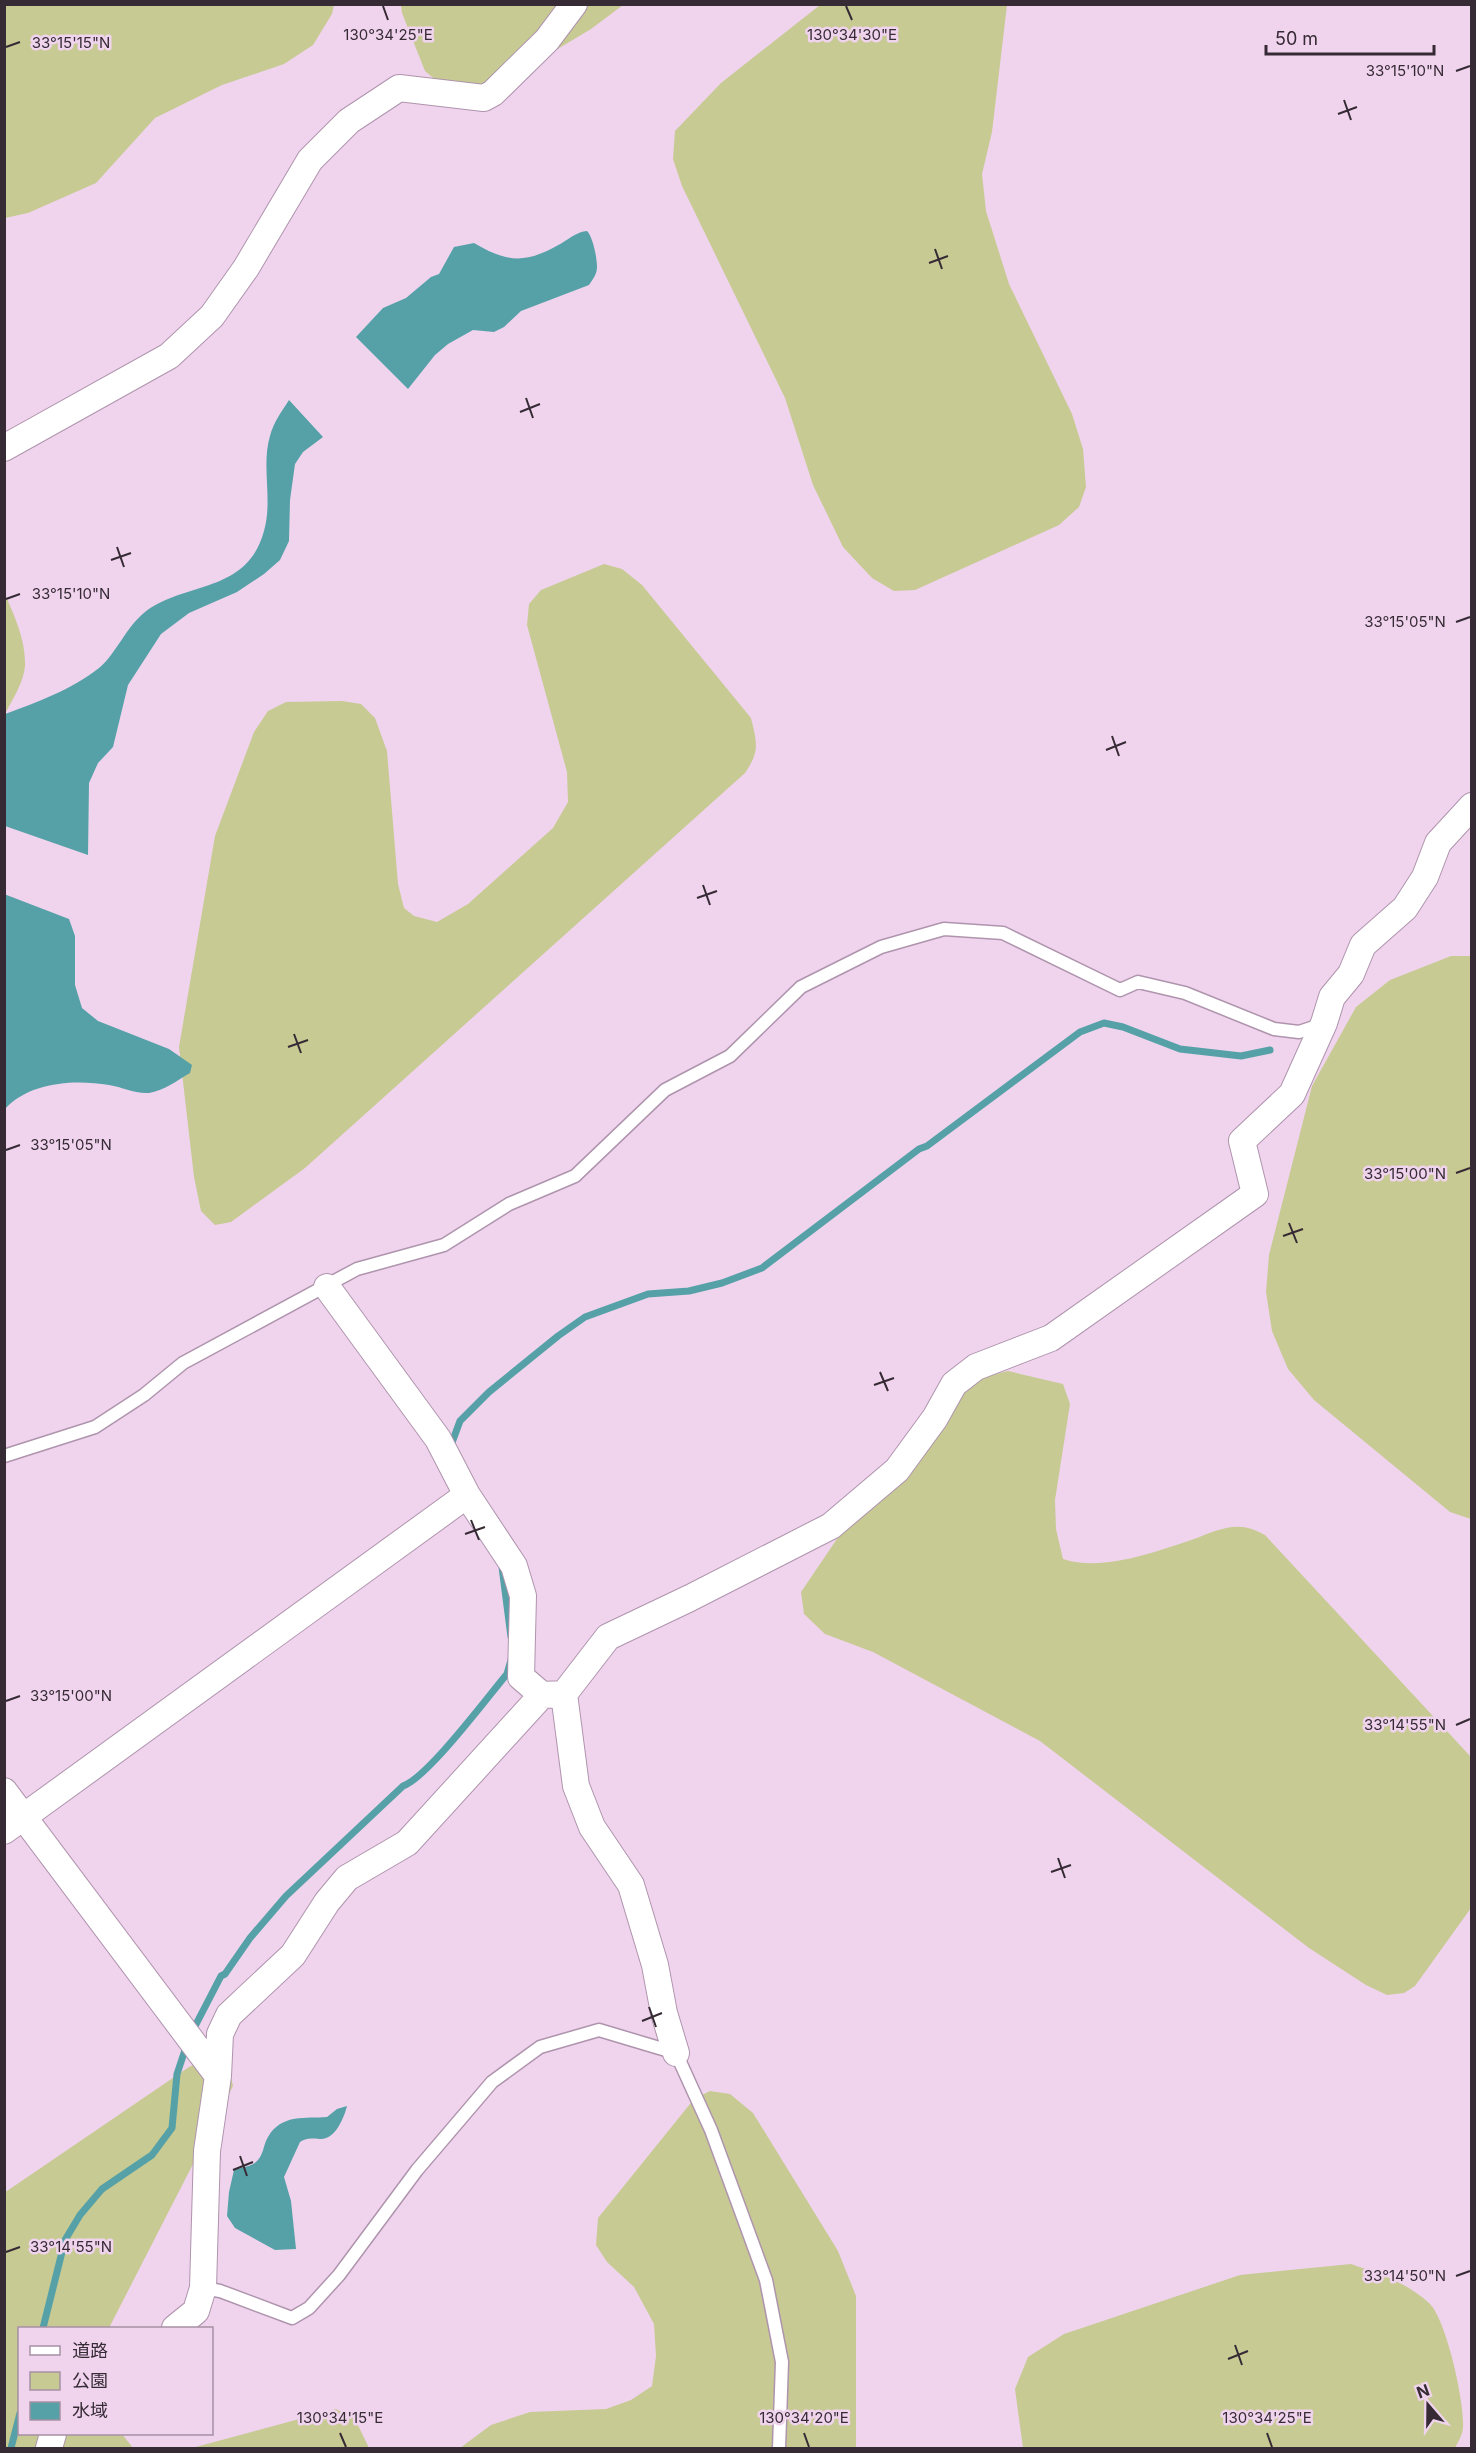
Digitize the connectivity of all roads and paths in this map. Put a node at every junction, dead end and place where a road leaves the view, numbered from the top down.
1 (574, 4) edge
2 (4, 448) edge
3 (1472, 806) edge
4 (1324, 1023) junction
5 (327, 1287) junction
6 (4, 1456) edge
7 (467, 1495) junction
8 (553, 1695) junction
9 (4, 1791) edge
10 (14, 1823) edge
11 (676, 2053) junction
12 (218, 2076) junction
13 (203, 2288) junction
14 (176, 2327) edge
15 (779, 2448) edge

1 - 2 street
3 - 4 street
4 - 5 lane
4 - 8 street
5 - 6 lane
5 - 7 street
7 - 8 street
7 - 10 street
8 - 11 street
8 - 12 street
9 - 10 street
10 - 12 street
11 - 13 lane
11 - 15 lane
12 - 13 street
13 - 14 street

